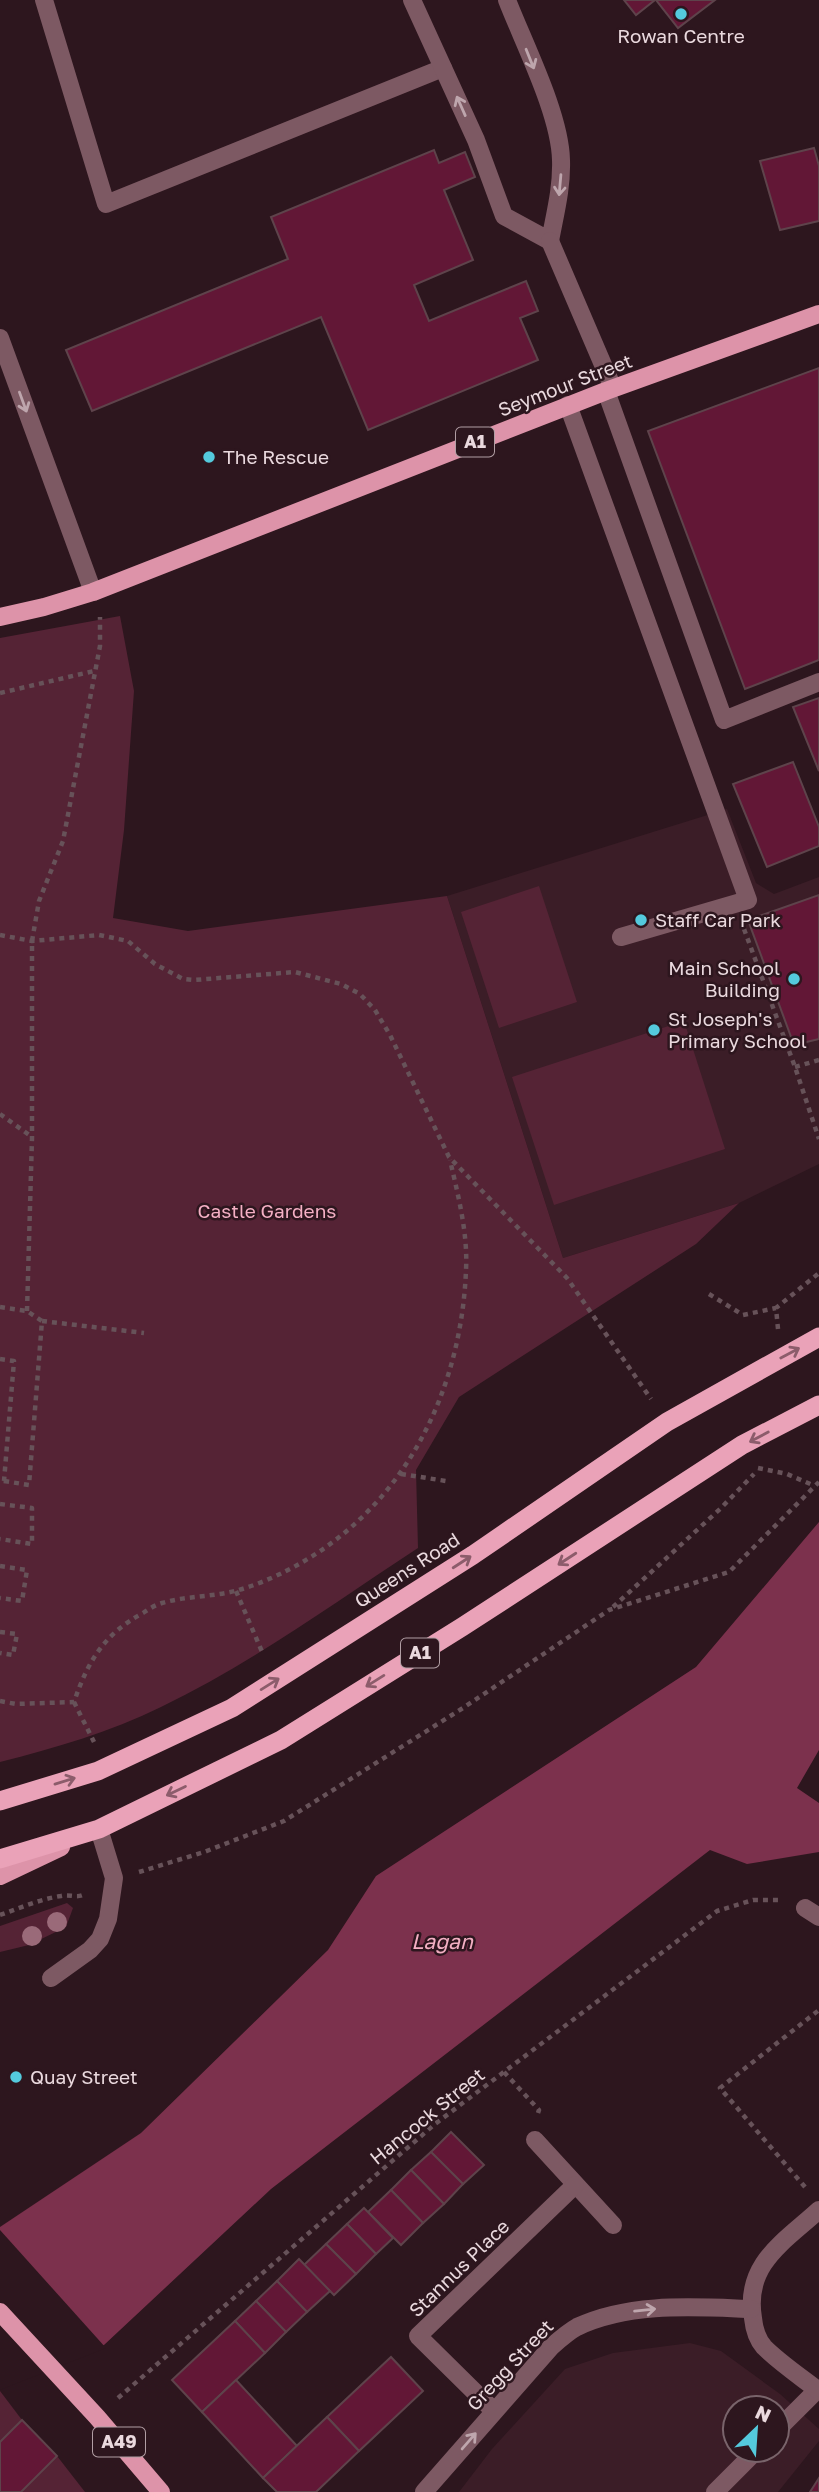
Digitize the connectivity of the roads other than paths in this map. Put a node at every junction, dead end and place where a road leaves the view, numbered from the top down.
1 (44, 0) edge
2 (412, 0) edge
3 (507, 0) edge
4 (443, 68) junction
5 (550, 241) junction
6 (819, 314) edge
7 (0, 338) edge
8 (609, 389) junction
9 (568, 405) junction
10 (96, 591) junction
11 (0, 617) edge
12 (819, 682) edge
13 (621, 937) dead end
14 (819, 1337) edge
15 (819, 1405) edge
16 (0, 1801) edge
17 (99, 1829) junction
18 (0, 1859) edge
19 (0, 1876) edge
20 (51, 1978) dead end
21 (535, 2140) road end
22 (575, 2185) junction
23 (819, 2210) edge
24 (613, 2225) dead end
25 (751, 2309) junction
26 (0, 2312) edge
27 (818, 2390) edge
28 (494, 2411) junction
29 (791, 2416) edge
30 (743, 2464) edge
31 (161, 2492) edge
32 (424, 2492) edge
33 (715, 2492) edge

1 - 4 street
2 - 4 street
3 -> 5 street
5 -> 4 street
5 - 8 street
6 - 8 main road, Seymour Street / A1
7 -> 10 street
8 - 9 main road, Seymour Street / A1
8 - 12 street
9 - 10 main road, Seymour Street / A1
9 - 13 street
10 - 11 main road, A1
16 -> 14 highway, Queens Road
15 -> 17 highway, A1
17 - 18 highway, A1
17 - 19 main road
17 - 20 street
21 - 22 street
22 - 24 street
22 - 28 street, Stannus Place
23 - 25 street
25 - 27 street
28 -> 25 street, Gregg Street
26 - 31 main road, A49
27 - 29 street
32 -> 28 street, Gregg Street
30 - 33 street

